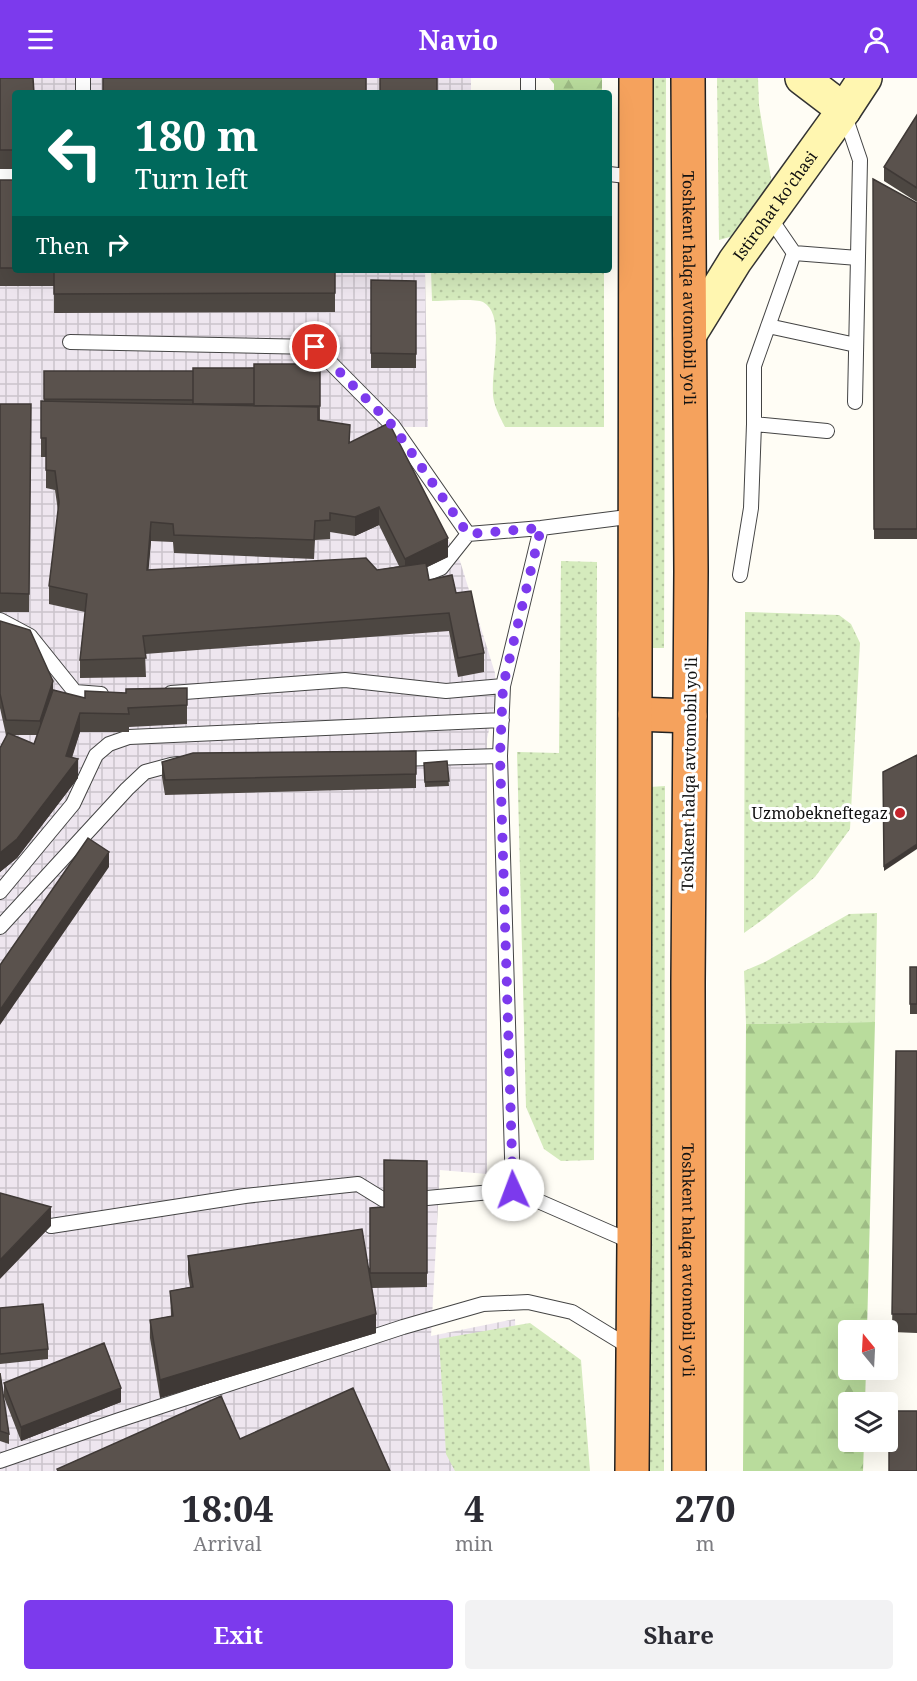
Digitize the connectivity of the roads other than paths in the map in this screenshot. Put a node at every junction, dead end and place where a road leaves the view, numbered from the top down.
1 (636, 78) edge
2 (688, 78) edge
3 (802, 78) edge
4 (865, 78) edge
5 (844, 111) junction
6 (622, 175) edge
7 (768, 215) junction
8 (794, 254) junction
9 (858, 258) junction
10 (768, 326) junction
11 (690, 334) junction
12 (70, 342) dead end
13 (856, 345) junction
14 (855, 402) dead end
15 (754, 423) junction
16 (827, 431) dead end
17 (635, 516) junction
18 (541, 528) junction
19 (468, 534) junction
20 (740, 575) dead end
21 (399, 584) edge
22 (0, 620) edge
23 (503, 686) junction
24 (161, 693) edge
25 (116, 695) edge
26 (635, 714) junction
27 (690, 716) junction
28 (502, 720) junction
29 (500, 756) junction
30 (382, 759) edge
31 (194, 764) edge
32 (0, 892) edge
33 (0, 927) edge
34 (513, 1190) junction
35 (427, 1198) edge
36 (384, 1200) edge
37 (51, 1226) edge
38 (634, 1243) junction
39 (633, 1350) junction
40 (0, 1461) edge
41 (632, 1471) edge
42 (689, 1471) edge

1 - 6 highway
2 - 11 highway, Toshkent halqa avtomobil yo'li
3 - 5 main road
4 - 5 main road, Istirohat ko'chasi
5 - 7 main road, Istirohat ko'chasi
5 - 9 lane
6 - 17 highway
7 - 8 lane
7 - 11 main road, Istirohat ko'chasi
8 - 9 lane
8 - 10 lane
9 - 13 lane
10 - 13 lane
10 - 15 lane
11 - 27 highway, Toshkent halqa avtomobil yo'li
12 - 19 lane
13 - 14 lane
15 - 16 lane
15 - 20 lane
17 - 18 lane
17 - 26 highway
18 - 19 lane
18 - 23 lane
19 - 21 lane
22 - 25 lane
23 - 24 lane
23 - 28 lane
26 - 27 highway
26 - 38 highway
27 - 42 highway, Toshkent halqa avtomobil yo'li
28 - 29 lane
28 - 32 lane
29 - 30 lane
29 - 34 lane
31 - 33 lane
34 - 35 lane
34 - 38 lane
36 - 37 lane
38 - 39 highway
39 - 40 lane
39 - 41 highway

